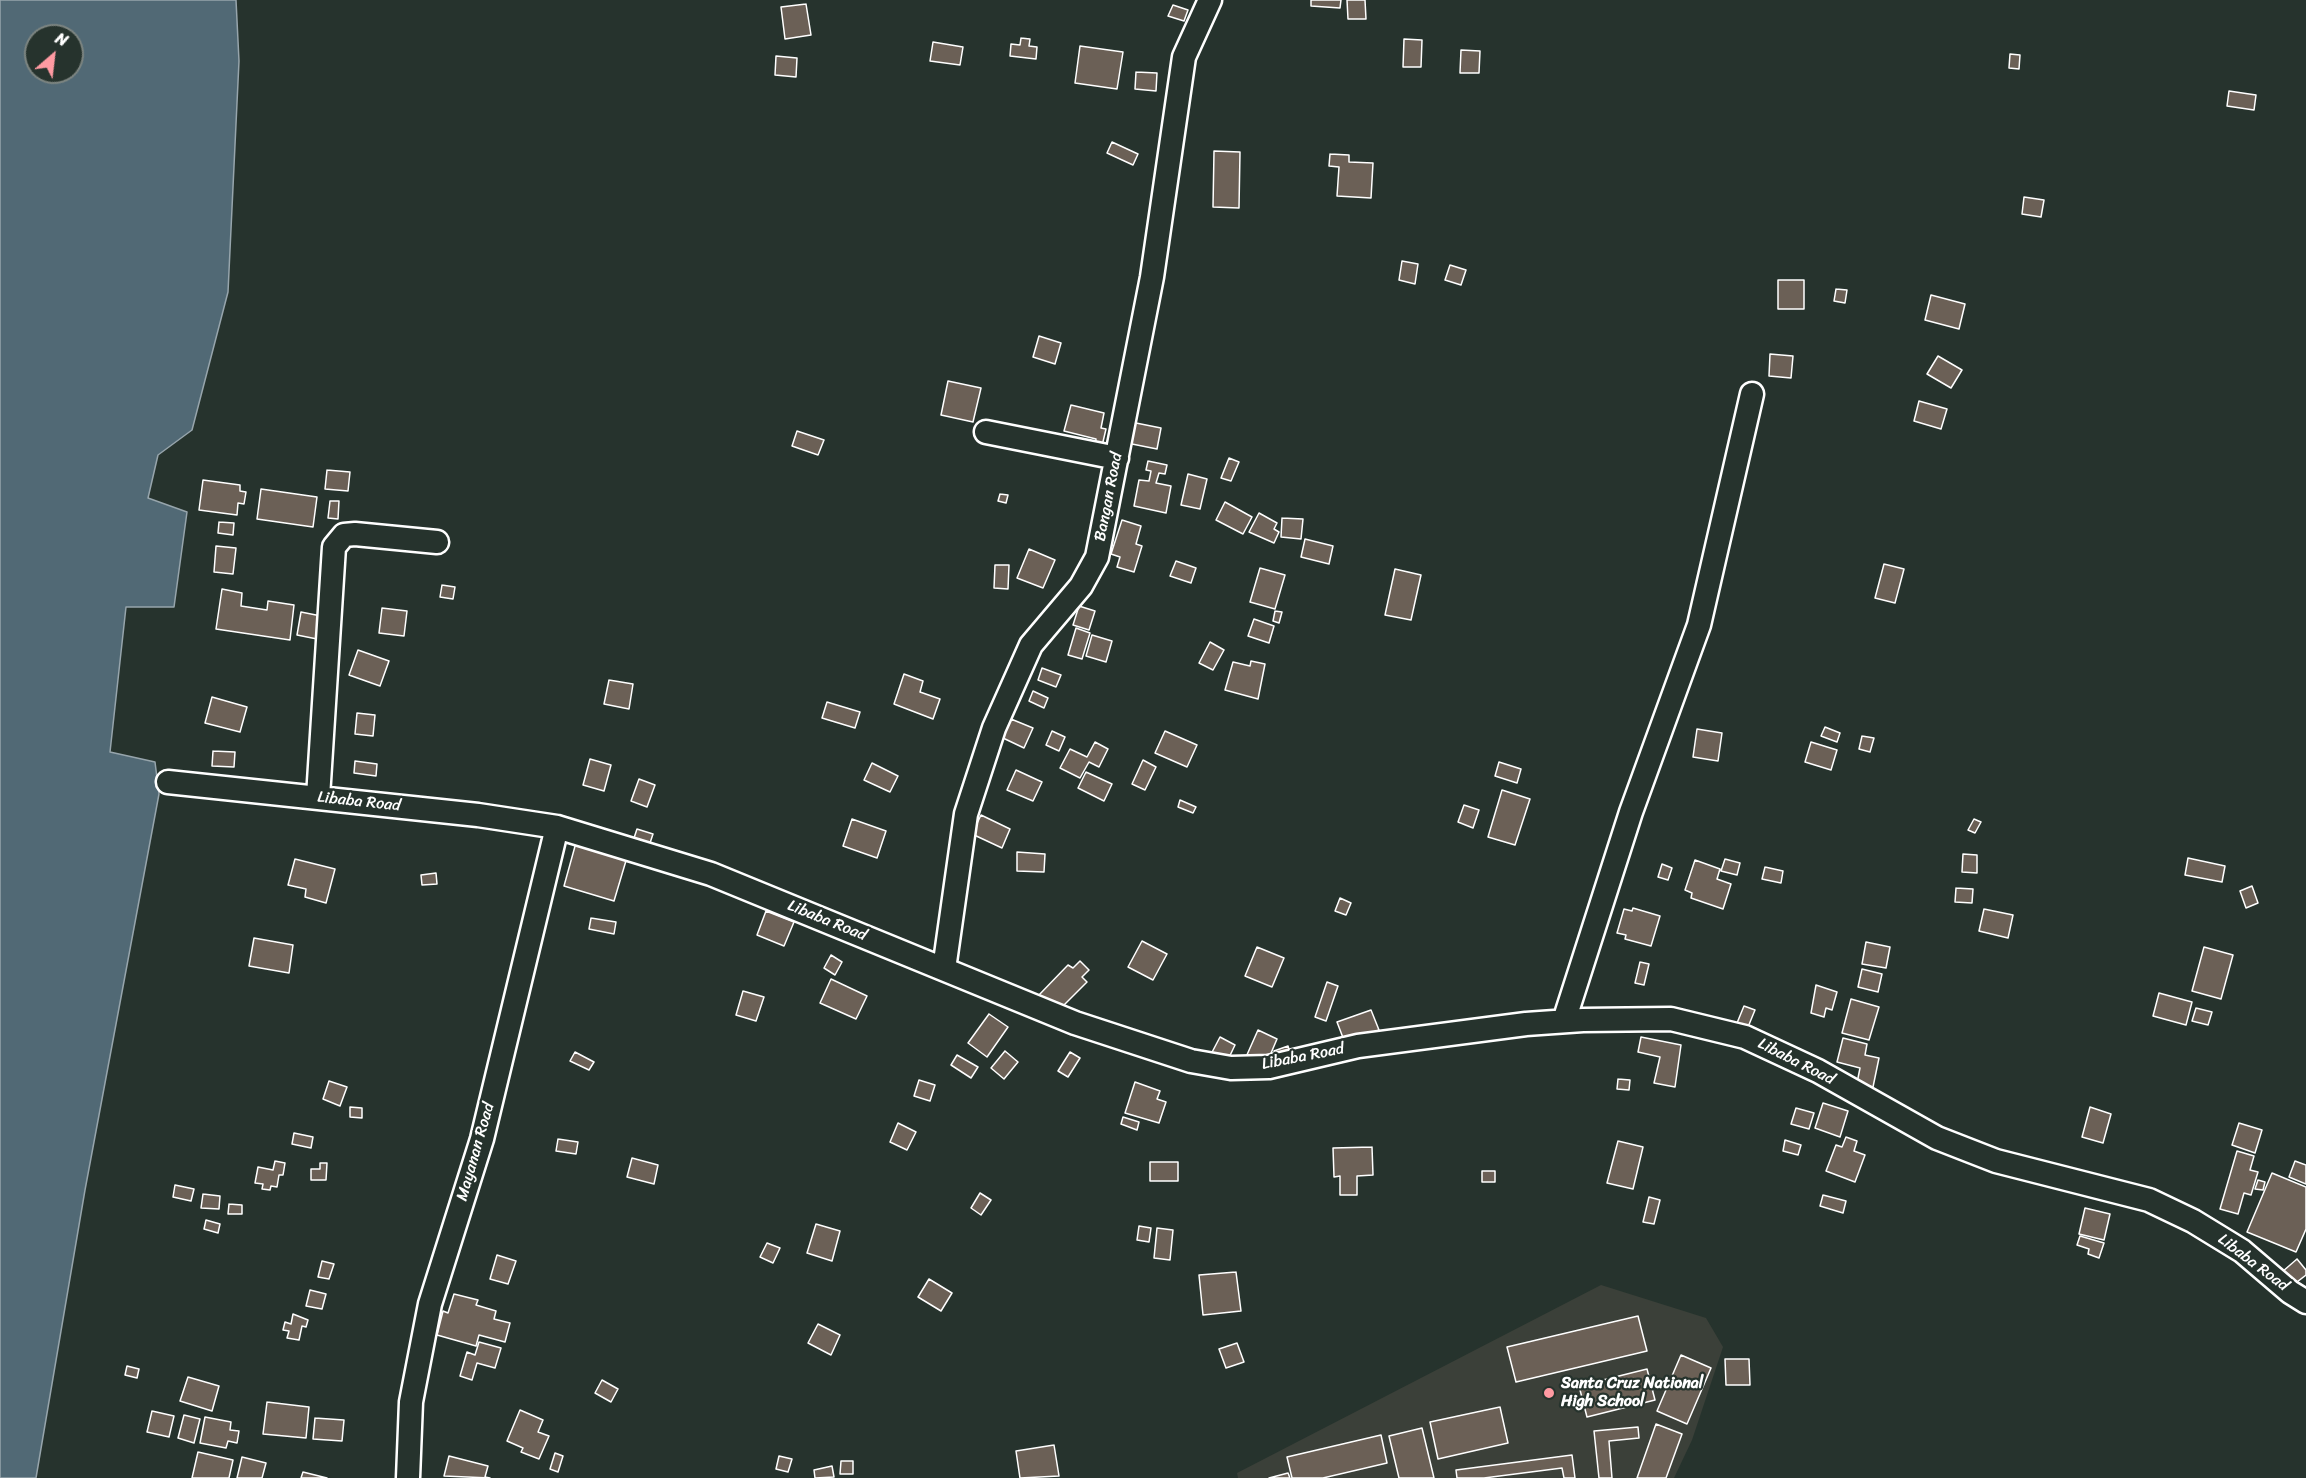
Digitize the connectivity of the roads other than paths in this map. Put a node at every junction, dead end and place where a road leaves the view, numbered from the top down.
1 (1203, 2) edge
2 (1752, 394) dead end
3 (986, 432) dead end
4 (1117, 458) junction
5 (436, 542) dead end
6 (168, 782) dead end
7 (318, 798) junction
8 (557, 826) junction
9 (944, 969) junction
10 (1564, 1022) junction
11 (2306, 1302) edge
12 (408, 1478) edge

1 - 4 street, Bangan Road
2 - 10 street
3 - 4 street
4 - 9 street, Bangan Road
5 - 7 street
6 - 7 street, Libaba Road
7 - 8 street, Libaba Road
8 - 9 street, Libaba Road
8 - 12 street, Mayanan Road
9 - 10 street, Libaba Road
10 - 11 street, Libaba Road

